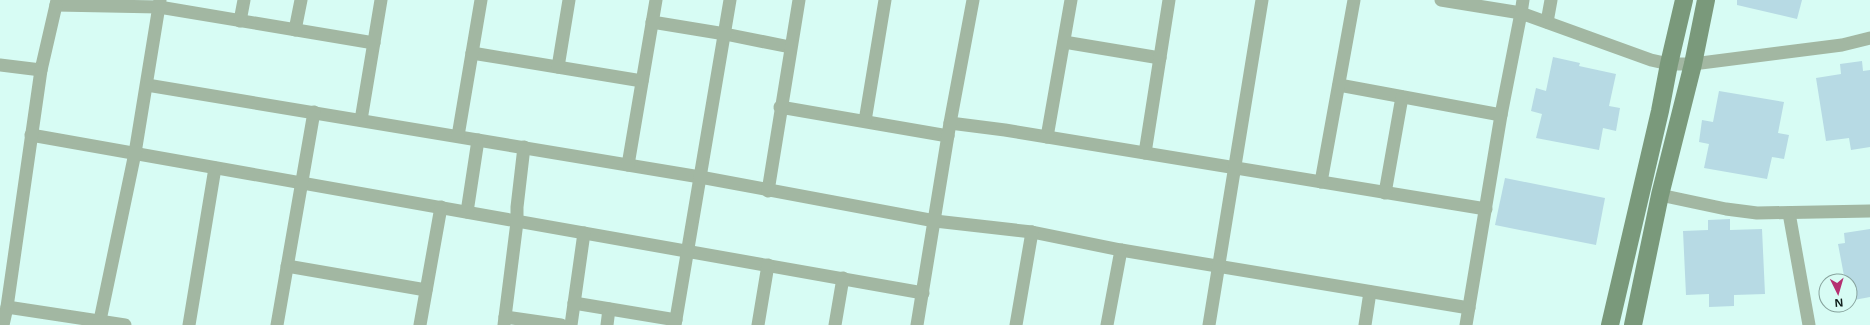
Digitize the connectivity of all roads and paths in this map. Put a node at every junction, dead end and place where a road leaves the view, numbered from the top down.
1 (244, 0) edge
2 (300, 0) edge
3 (381, 0) edge
4 (481, 0) edge
5 (569, 0) edge
6 (656, 0) edge
7 (730, 0) edge
8 (799, 0) edge
9 (885, 0) edge
10 (973, 0) edge
11 (1071, 0) edge
12 (1169, 0) edge
13 (1262, 0) edge
14 (1354, 0) edge
15 (1441, 0) edge
16 (1551, 0) edge
17 (1684, 0) edge
18 (1706, 0) edge
19 (56, 2) edge
20 (160, 4) edge
21 (1522, 6) edge
22 (240, 21) junction
23 (652, 22) junction
24 (1546, 22) junction
25 (295, 30) junction
26 (725, 34) junction
27 (1870, 38) edge
28 (1064, 42) junction
29 (374, 43) junction
30 (790, 47) junction
31 (472, 52) junction
32 (1160, 58) junction
33 (1669, 64) junction
34 (1693, 64) junction
35 (0, 65) edge
36 (558, 67) junction
37 (41, 70) junction
38 (642, 81) junction
39 (148, 84) junction
40 (1339, 85) junction
41 (1402, 96) junction
42 (780, 107) junction
43 (314, 112) junction
44 (1501, 115) junction
45 (361, 120) junction
46 (866, 121) junction
47 (949, 129) junction
48 (31, 135) junction
49 (458, 136) junction
50 (1048, 137) junction
51 (478, 140) junction
52 (524, 147) junction
53 (135, 153) junction
54 (1145, 153) junction
55 (628, 165) junction
56 (1234, 167) junction
57 (215, 168) junction
58 (700, 177) junction
59 (301, 182) junction
60 (1321, 182) junction
61 (768, 191) junction
62 (1385, 193) junction
63 (1660, 196) junction
64 (441, 207) junction
65 (1486, 209) junction
66 (1870, 211) edge
67 (467, 212) junction
68 (1789, 213) junction
69 (935, 221) junction
70 (517, 222) junction
71 (1032, 232) junction
72 (584, 233) junction
73 (688, 250) junction
74 (1121, 250) junction
75 (768, 265) junction
76 (287, 266) junction
77 (1218, 266) junction
78 (6, 270) edge
79 (844, 278) junction
80 (426, 290) junction
81 (923, 292) junction
82 (1370, 292) junction
83 (574, 303) junction
84 (7, 307) junction
85 (1469, 308) junction
86 (609, 309) junction
87 (504, 321) edge
88 (676, 322) edge
89 (99, 323) edge
90 (3, 325) edge
91 (125, 325) edge
92 (189, 325) edge
93 (277, 325) edge
94 (420, 325) edge
95 (561, 325) edge
96 (571, 325) edge
97 (607, 325) edge
98 (758, 325) edge
99 (835, 325) edge
100 (917, 325) edge
101 (1016, 325) edge
102 (1107, 325) edge
103 (1208, 325) edge
104 (1365, 325) edge
105 (1466, 325) edge
106 (1610, 325) edge
107 (1633, 325) edge
108 (1809, 325) edge

1 - 22 street
2 - 25 street
3 - 29 street
4 - 31 street
5 - 36 street
6 - 23 street
7 - 26 street
8 - 30 street
9 - 46 street
10 - 47 street
11 - 28 street
12 - 32 street
13 - 56 street
14 - 40 street
15 - 21 street
16 - 24 street
17 - 33 main road
18 - 34 main road
19 - 20 street
19 - 37 street
20 - 22 street
20 - 39 street
21 - 24 street
21 - 44 street
22 - 25 street
23 - 26 street
23 - 38 street
24 - 33 street
25 - 29 street
26 - 30 street
26 - 58 street
27 - 34 street
28 - 32 street
28 - 50 street
29 - 45 street
30 - 42 street
31 - 36 street
31 - 49 street
32 - 54 street
33 - 34 street
33 - 106 main road
34 - 63 main road
35 - 37 street
36 - 38 street
37 - 48 street
38 - 55 street
39 - 43 street
39 - 53 street
40 - 41 street
40 - 60 street
41 - 44 street
41 - 62 street
42 - 46 street
42 - 61 street
43 - 45 street
43 - 59 street
44 - 65 street
45 - 49 street
46 - 47 street
47 - 50 street
47 - 69 street
48 - 53 street
48 - 78 street
49 - 51 street
50 - 54 street
51 - 52 street
51 - 67 street
52 - 55 street
52 - 70 street
53 - 57 street
53 - 89 street
54 - 56 street
55 - 58 street
56 - 60 street
56 - 77 street
57 - 59 street
57 - 92 street
58 - 61 street
58 - 73 street
59 - 64 street
59 - 76 street
60 - 62 street
61 - 69 street
62 - 65 street
63 - 68 street
63 - 107 main road
64 - 67 street
64 - 80 street
65 - 85 street
66 - 68 street
67 - 70 street
68 - 108 street
69 - 71 street
69 - 81 street
70 - 72 street
70 - 87 street
71 - 74 street
71 - 101 street
72 - 73 street
72 - 83 street
73 - 75 street
73 - 88 street
74 - 77 street
74 - 102 street
75 - 79 street
75 - 98 street
76 - 80 street
76 - 93 street
77 - 82 street
77 - 103 street
78 - 84 street
79 - 81 street
79 - 99 street
80 - 94 street
81 - 100 street
82 - 85 street
82 - 104 street
83 - 86 street
83 - 96 street
84 - 89 street
84 - 90 street
85 - 105 street
86 - 88 street
86 - 97 street
87 - 95 street
89 - 91 street

